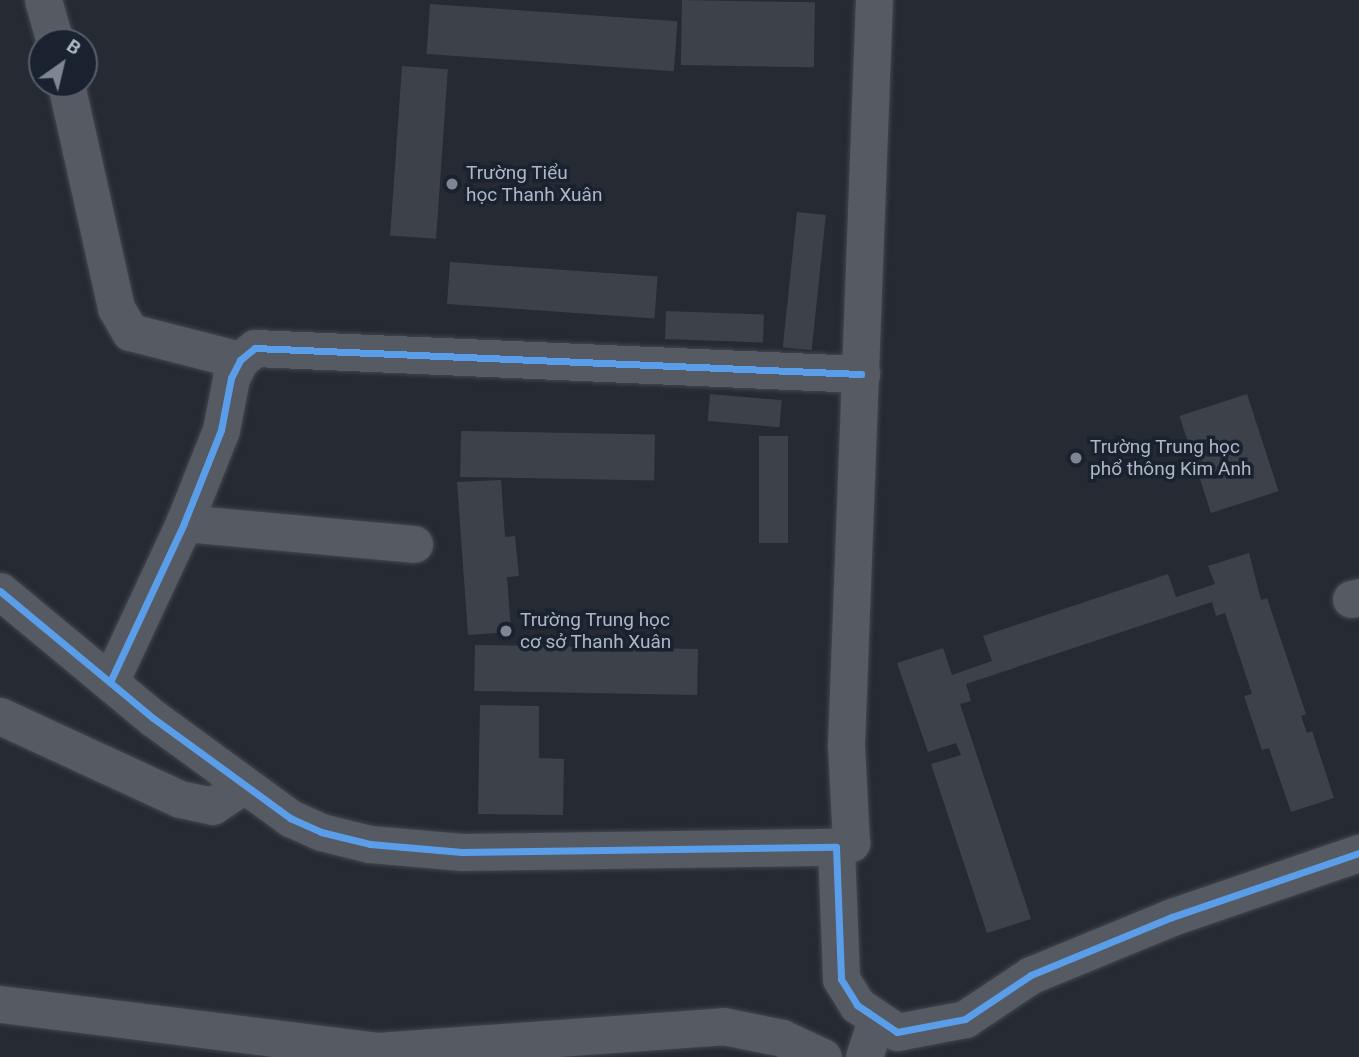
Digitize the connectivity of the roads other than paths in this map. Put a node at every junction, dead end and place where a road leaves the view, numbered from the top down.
1 (43, 0) edge
2 (874, 0) edge
3 (51, 28) edge
4 (69, 98) edge
5 (240, 360) junction
6 (861, 374) junction
7 (184, 523) junction
8 (414, 544) dead end
9 (0, 591) edge
10 (110, 682) junction
11 (0, 716) edge
12 (244, 785) junction
13 (836, 847) junction
14 (1359, 853) edge
15 (0, 1004) edge
16 (876, 1021) junction
17 (822, 1057) edge
18 (864, 1057) edge

1 - 3 street
2 - 6 street
4 - 5 street
5 - 6 street
5 - 7 street
6 - 13 street
7 - 8 street
7 - 10 street
9 - 10 street
10 - 12 street
11 - 12 street
12 - 13 street
13 - 16 street
14 - 16 street
15 - 17 street
16 - 18 street

